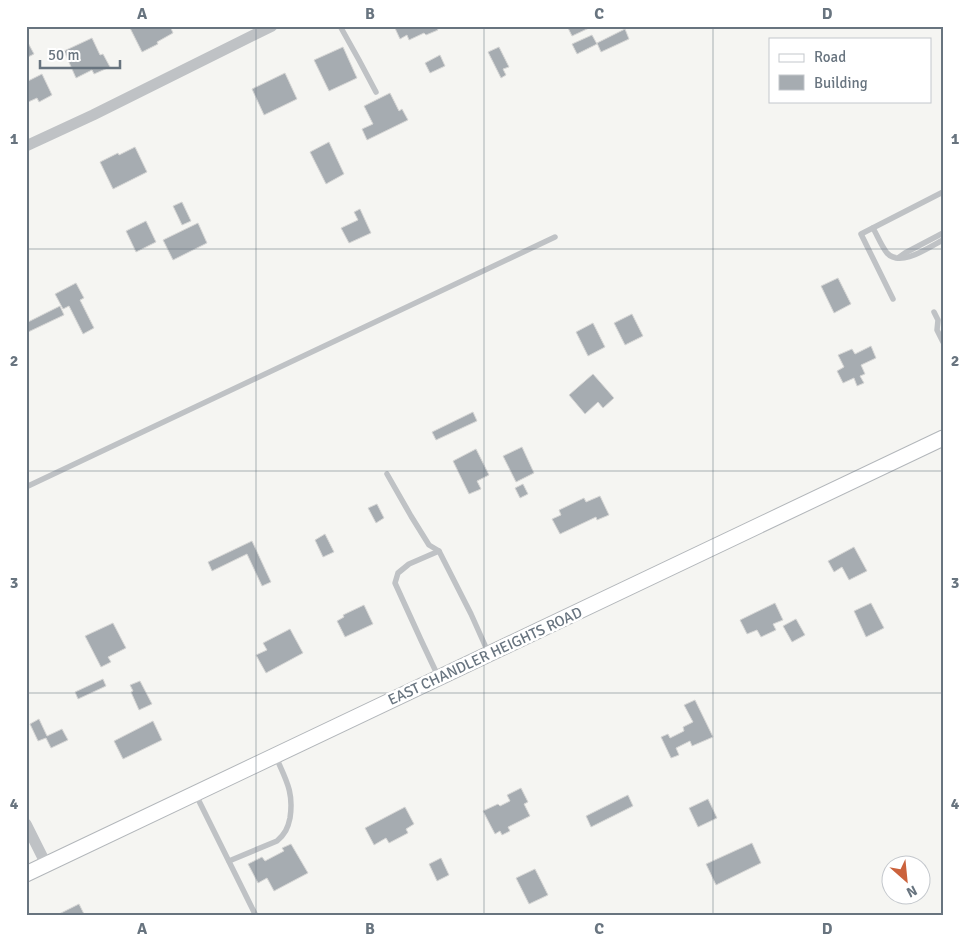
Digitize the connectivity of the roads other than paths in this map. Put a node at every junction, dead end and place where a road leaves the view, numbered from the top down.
1 (272, 26) edge
2 (340, 26) edge
3 (376, 92) dead end
4 (26, 146) edge
5 (943, 192) edge
6 (873, 228) junction
7 (943, 233) edge
8 (555, 236) dead end
9 (943, 240) edge
10 (898, 258) junction
11 (893, 299) dead end
12 (934, 312) dead end
13 (941, 321) edge
14 (943, 342) edge
15 (943, 438) edge
16 (388, 474) dead end
17 (26, 487) edge
18 (439, 551) junction
19 (489, 654) junction
20 (439, 678) junction
21 (275, 755) junction
22 (195, 793) junction
23 (26, 824) edge
24 (230, 862) junction
25 (46, 864) junction
26 (26, 874) edge
27 (256, 916) edge

1 - 4 street
2 - 3 lane
5 - 6 lane
6 - 10 lane
6 - 11 lane
7 - 10 lane
8 - 17 lane
9 - 10 lane
12 - 13 lane
13 - 14 lane
15 - 19 main road, EAST CHANDLER HEIGHTS ROAD
16 - 18 lane
18 - 19 lane
18 - 20 lane
19 - 20 main road, EAST CHANDLER HEIGHTS ROAD
20 - 21 main road, EAST CHANDLER HEIGHTS ROAD
21 - 22 main road, EAST CHANDLER HEIGHTS ROAD
21 - 24 lane
22 - 24 lane
22 - 25 main road, EAST CHANDLER HEIGHTS ROAD
23 - 25 street
24 - 27 lane
25 - 26 main road, EAST CHANDLER HEIGHTS ROAD

